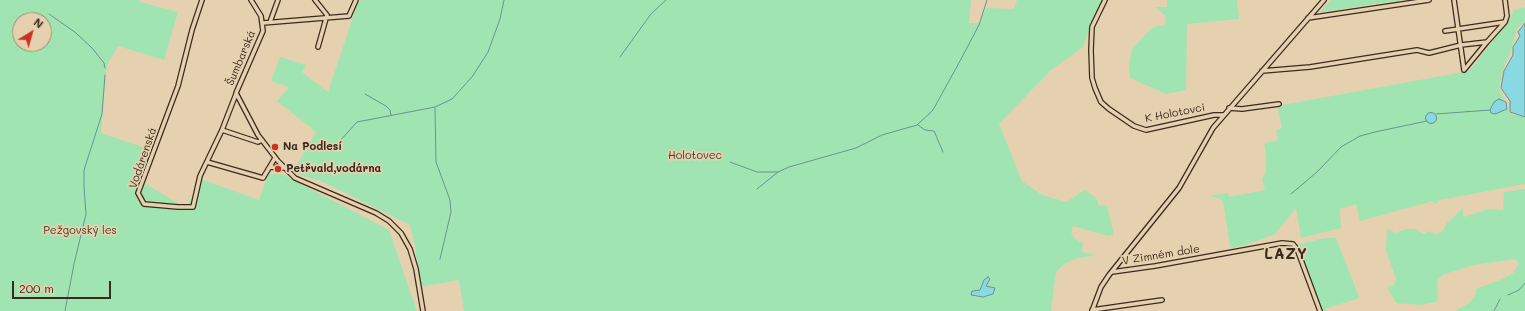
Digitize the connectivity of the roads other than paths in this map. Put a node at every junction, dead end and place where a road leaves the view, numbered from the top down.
1 (202, 0) edge
2 (251, 0) edge
3 (278, 0) edge
4 (315, 0) edge
5 (356, 0) edge
6 (1105, 0) edge
7 (1324, 0) edge
8 (1429, 0) edge
9 (1454, 0) edge
10 (1505, 0) edge
11 (326, 18) junction
12 (1308, 18) junction
13 (270, 22) junction
14 (1505, 22) junction
15 (263, 23) junction
16 (1458, 29) junction
17 (1444, 31) dead end
18 (1487, 42) junction
19 (1461, 46) junction
20 (318, 47) dead end
21 (1262, 71) junction
22 (236, 94) junction
23 (1279, 104) dead end
24 (1229, 108) junction
25 (1223, 115) junction
26 (222, 130) junction
27 (262, 140) junction
28 (275, 158) junction
29 (207, 162) junction
30 (270, 167) junction
31 (285, 168) junction
32 (1112, 272) junction
33 (1162, 300) dead end
34 (1092, 310) edge
35 (423, 311) edge
36 (1320, 311) edge

1 - 29 street, Vodárenská
2 - 15 street, Šumbarská
3 - 13 street
4 - 11 street
5 - 11 street
6 - 25 street, K Holotovci
7 - 12 street, V Zimném dole
8 - 12 street
9 - 16 street
10 - 14 street
11 - 13 street
11 - 20 street
12 - 21 street, V Zimném dole
13 - 15 street
14 - 16 street
14 - 18 street
15 - 22 street, Šumbarská
16 - 17 street
16 - 19 street
18 - 19 street
18 - 19 street
19 - 21 street
21 - 24 street, V Zimném dole
22 - 26 street, Vodárenská
22 - 27 street, Šumbarská
23 - 24 street
24 - 25 street, V Zimném dole
25 - 32 street, V Zimném dole
26 - 27 street
26 - 29 street, Vodárenská
27 - 28 street, Šumbarská
28 - 30 street
28 - 31 street, Šumbarská
29 - 30 street
30 - 31 street
31 - 35 street, Šumbarská
32 - 34 street
32 - 36 street, V Zimném dole
33 - 34 street

